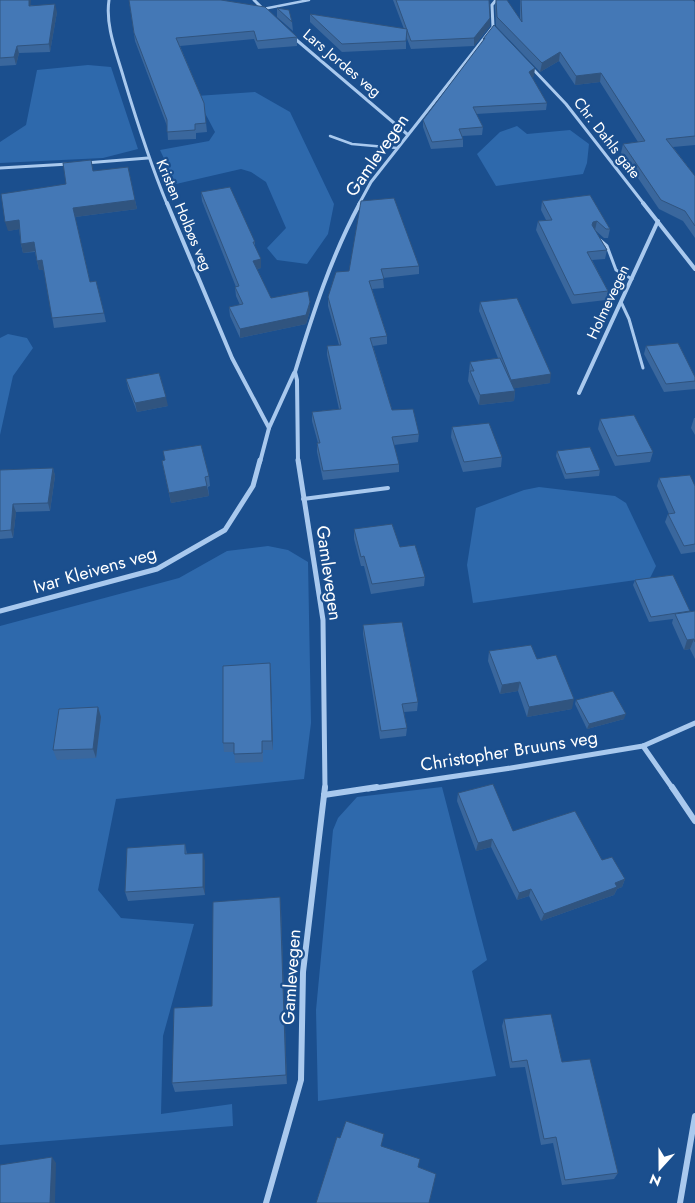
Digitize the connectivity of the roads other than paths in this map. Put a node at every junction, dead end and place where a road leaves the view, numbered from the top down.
1 (108, 0) edge
2 (254, 0) edge
3 (309, 0) edge
4 (496, 0) edge
5 (487, 3) edge
6 (492, 6) junction
7 (263, 8) junction
8 (268, 13) edge
9 (493, 27) junction
10 (500, 34) edge
11 (291, 35) edge
12 (526, 62) edge
13 (407, 134) junction
14 (330, 136) dead end
15 (397, 148) junction
16 (148, 158) junction
17 (74, 163) edge
18 (83, 163) edge
19 (0, 168) edge
20 (658, 221) junction
21 (597, 237) edge
22 (695, 269) edge
23 (632, 279) junction
24 (621, 302) junction
25 (642, 368) dead end
26 (295, 372) junction
27 (579, 393) dead end
28 (269, 428) junction
29 (388, 488) dead end
30 (303, 499) junction
31 (0, 610) edge
32 (695, 723) edge
33 (643, 746) junction
34 (324, 795) junction
35 (695, 821) edge
36 (695, 1116) edge
37 (266, 1203) edge
38 (680, 1203) edge

1 - 16 street, Kristen Holbøs veg
2 - 7 street
3 - 7 lane, Lars Jordes veg
4 - 6 street
5 - 6 street
6 - 9 street
7 - 8 street
9 - 10 street
9 - 13 street, Gamlevegen
11 - 13 street, Lars Jordes veg
12 - 20 street, Chr. Dahls gate
13 - 15 street, Gamlevegen
14 - 15 lane
15 - 26 street, Gamlevegen
16 - 18 street
16 - 28 street, Kristen Holbøs veg
17 - 19 street
20 - 22 street, Chr. Dahls gate
20 - 23 street, Holmevegen
21 - 23 lane
23 - 24 street, Holmevegen
24 - 25 lane
24 - 27 street, Holmevegen
26 - 28 street, Ivar Kleivens veg
26 - 30 street, Gamlevegen
28 - 31 street, Ivar Kleivens veg
29 - 30 lane
30 - 34 street, Gamlevegen
32 - 33 street, Christopher Bruuns veg
33 - 34 street, Christopher Bruuns veg
33 - 35 street
34 - 37 street, Gamlevegen
36 - 38 street

